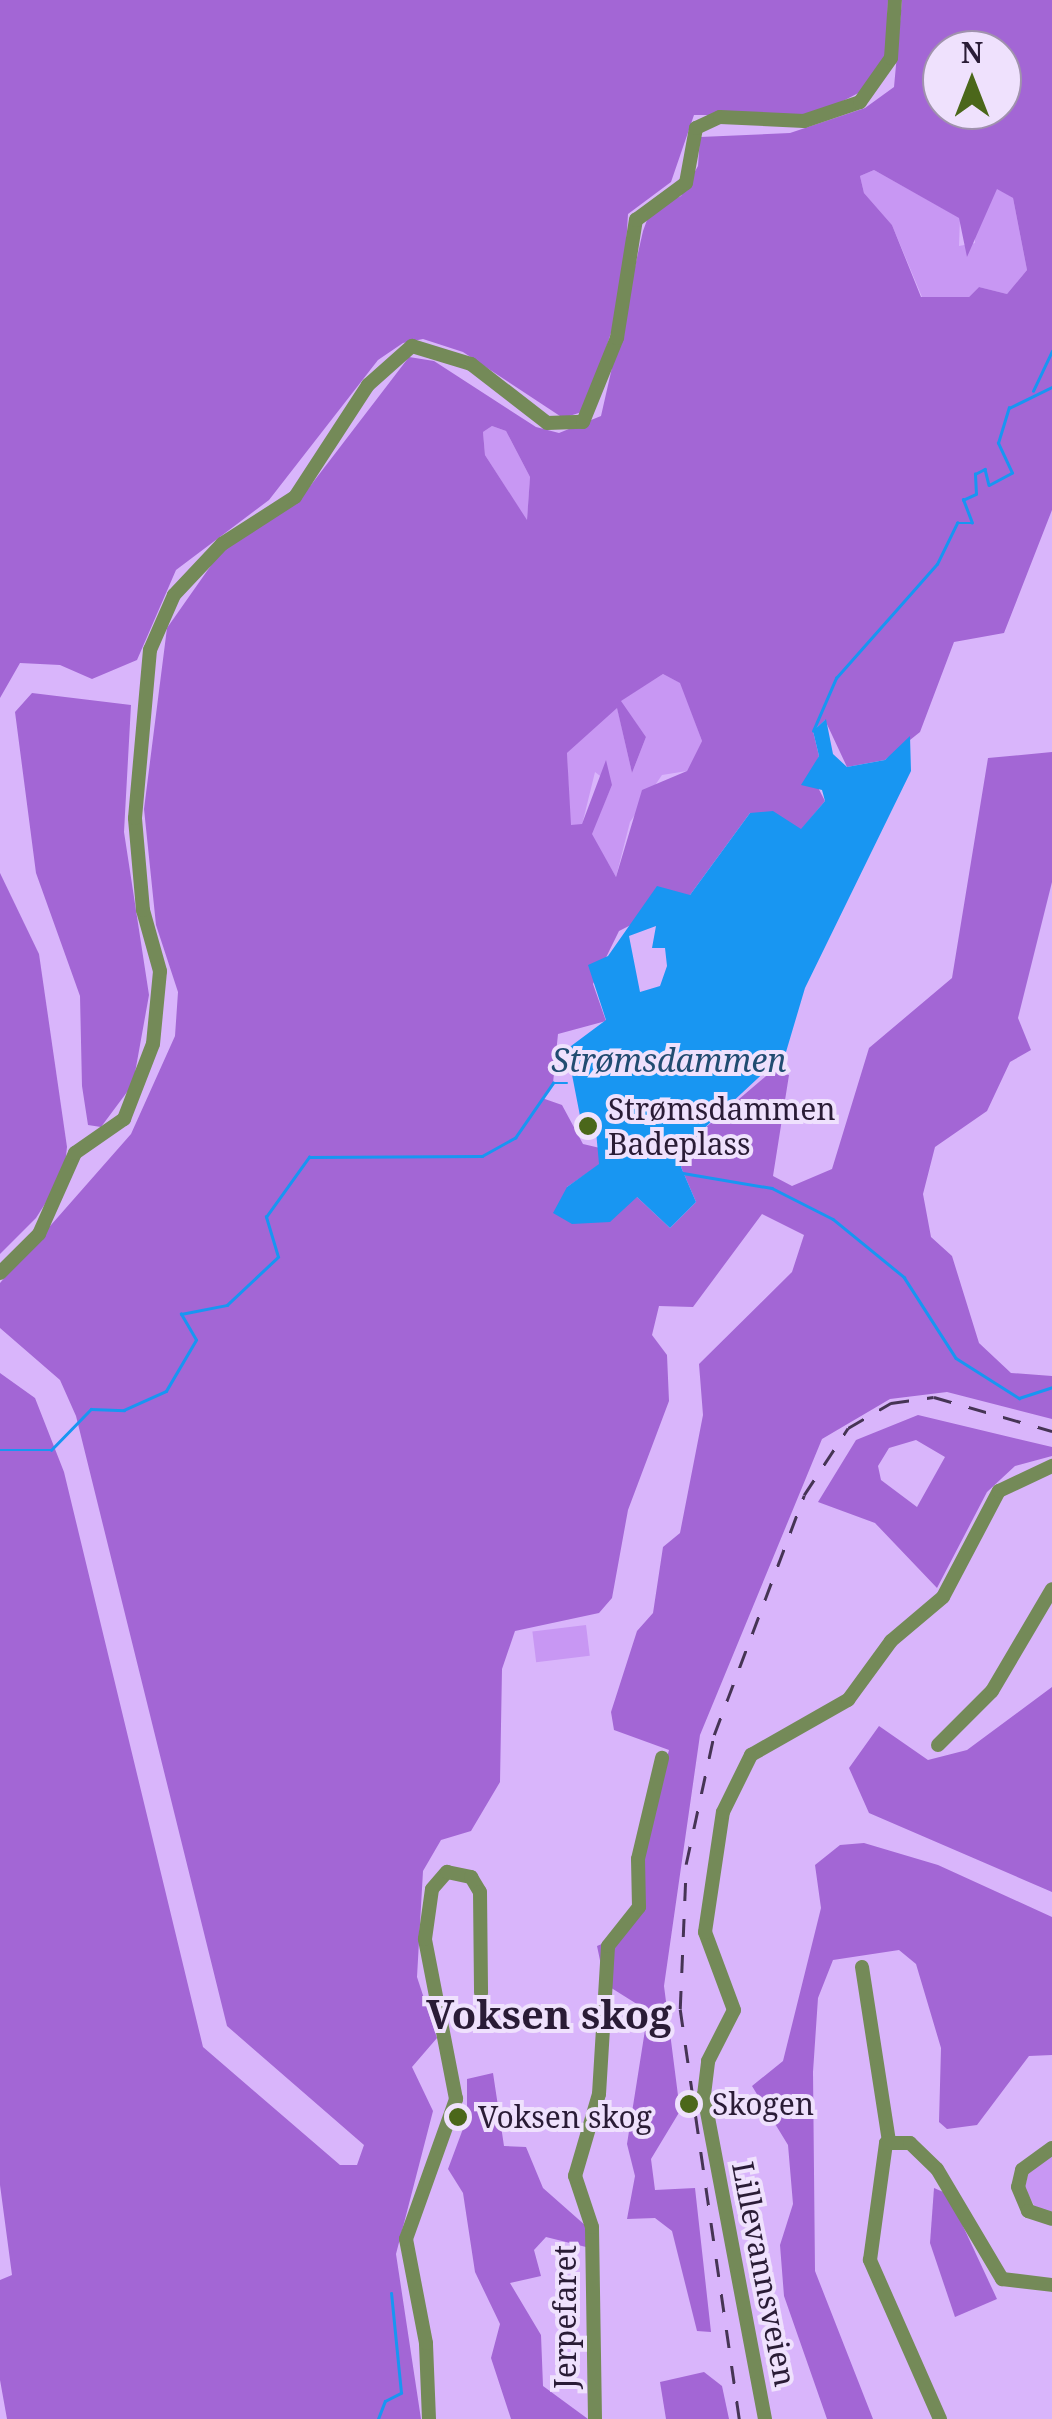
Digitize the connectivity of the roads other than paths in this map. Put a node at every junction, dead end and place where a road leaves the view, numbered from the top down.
1 (895, 0) edge
2 (0, 1273) edge
3 (1052, 1466) edge
4 (1052, 1589) edge
5 (938, 1746) dead end
6 (662, 1758) dead end
7 (862, 1967) dead end
8 (481, 1993) dead end
9 (889, 2141) junction
10 (1052, 2148) edge
11 (1052, 2219) edge
12 (1052, 2285) edge
13 (429, 2419) edge
14 (595, 2419) edge
15 (765, 2419) edge
16 (940, 2419) edge

1 - 2 street
3 - 15 street, Lillevannsveien
4 - 5 street
6 - 14 street, Jerpefaret
7 - 9 street
8 - 13 street
9 - 12 street
9 - 16 street
10 - 11 street

